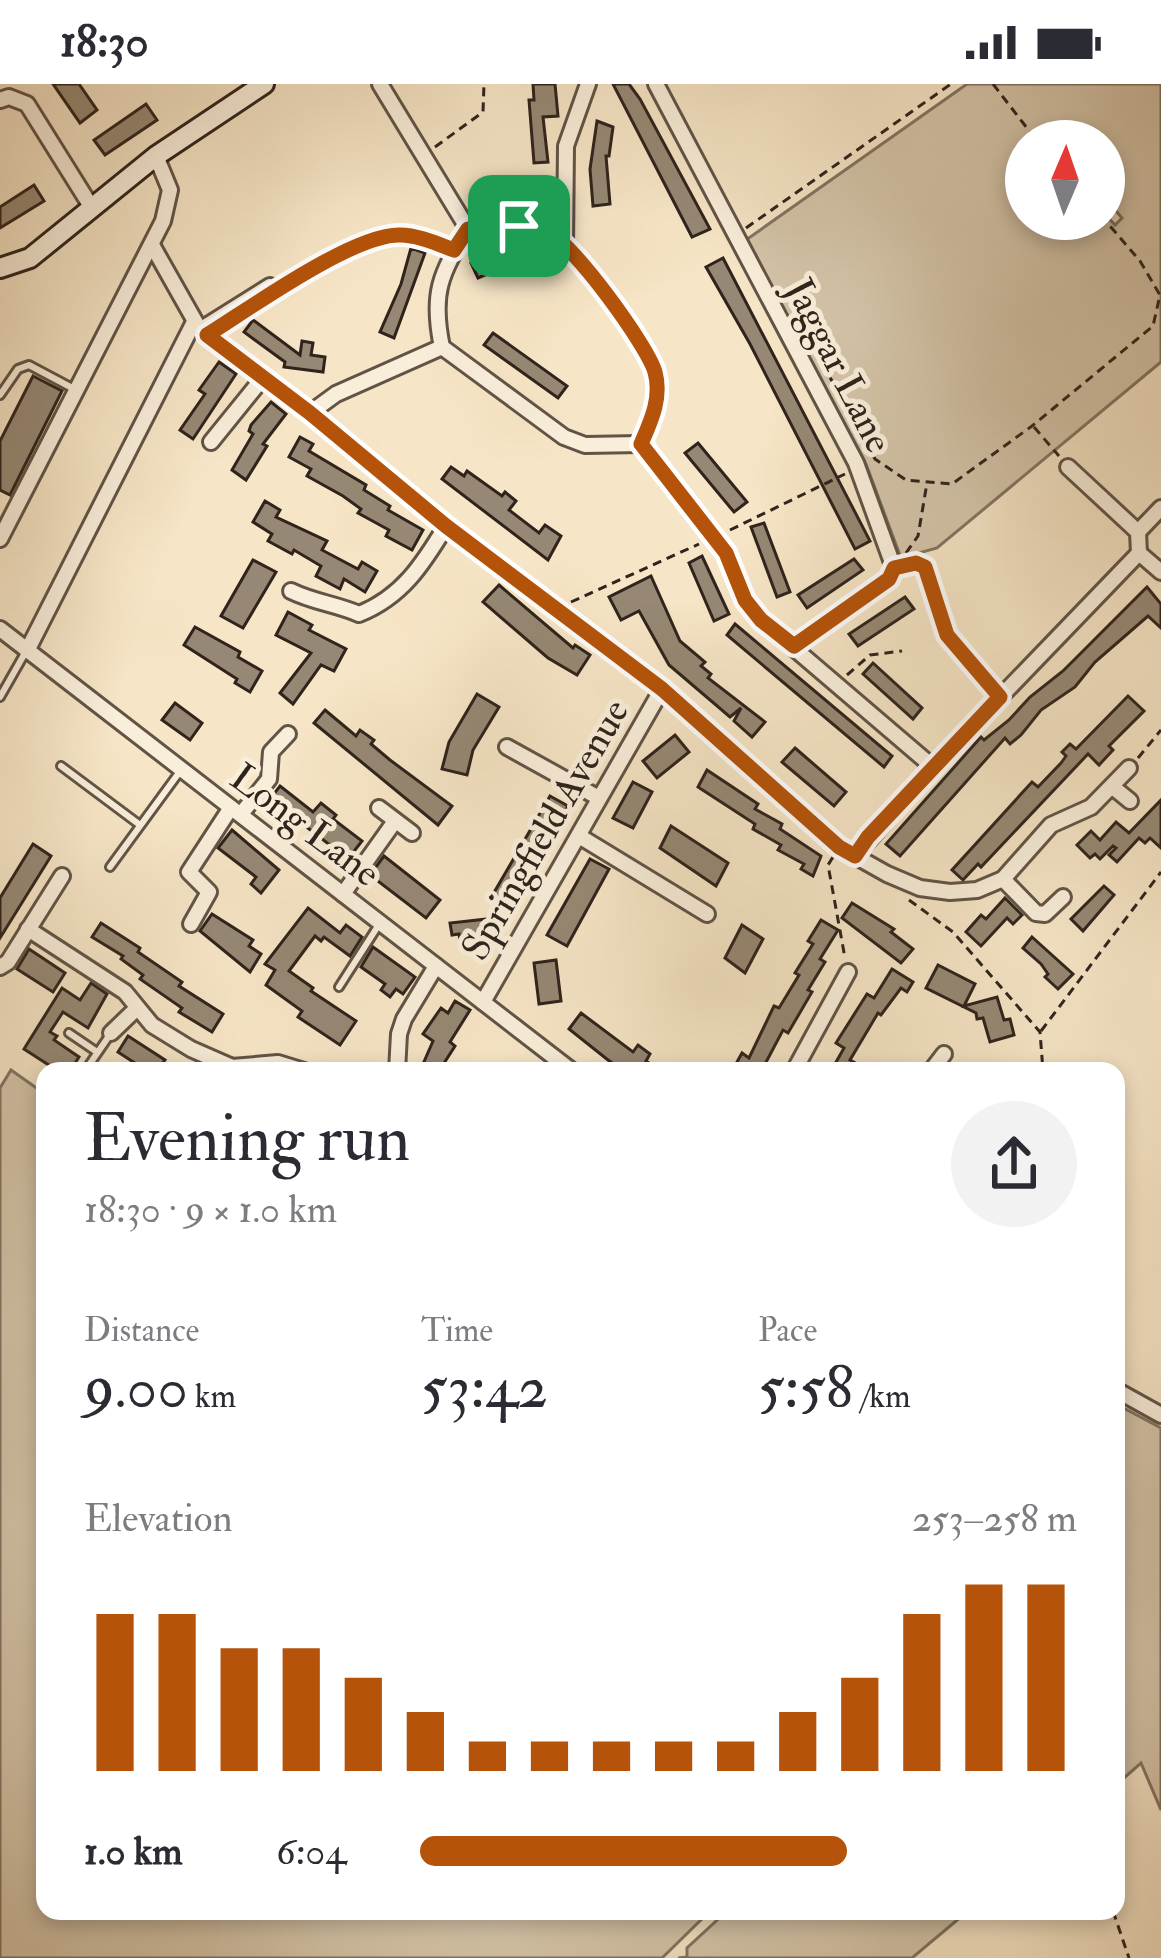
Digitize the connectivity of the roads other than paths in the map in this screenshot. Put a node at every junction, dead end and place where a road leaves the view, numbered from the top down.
1 (264, 84) edge
2 (588, 84) edge
3 (656, 84) edge
4 (384, 87) edge
5 (0, 100) edge
6 (156, 156) junction
7 (92, 208) junction
8 (468, 229) junction
9 (152, 245) junction
10 (565, 245) junction
11 (0, 268) edge
12 (269, 291) road end
13 (197, 326) junction
14 (442, 346) junction
15 (262, 379) junction
16 (76, 390) junction
17 (0, 395) edge
18 (310, 413) junction
19 (211, 442) dead end
20 (641, 444) junction
21 (1068, 467) road end
22 (1161, 508) edge
23 (4, 518) edge
24 (446, 526) junction
25 (1138, 532) junction
26 (0, 539) edge
27 (1139, 553) junction
28 (894, 568) junction
29 (1161, 572) edge
30 (291, 591) dead end
31 (0, 629) edge
32 (947, 635) road end
33 (794, 646) junction
34 (27, 650) junction
35 (662, 689) junction
36 (0, 698) edge
37 (288, 734) dead end
38 (507, 747) dead end
39 (61, 766) dead end
40 (933, 767) junction
41 (1130, 768) road end
42 (181, 770) junction
43 (1114, 788) junction
44 (599, 798) junction
45 (1130, 801) dead end
46 (379, 808) dead end
47 (236, 812) junction
48 (395, 821) junction
49 (140, 825) junction
50 (412, 833) dead end
51 (579, 836) junction
52 (855, 856) junction
53 (110, 867) dead end
54 (62, 876) dead end
55 (1003, 879) junction
56 (343, 894) junction
57 (1063, 897) dead end
58 (707, 914) dead end
59 (1045, 914) junction
60 (380, 922) junction
61 (1060, 922) dead end
62 (191, 924) dead end
63 (28, 929) junction
64 (436, 966) junction
65 (0, 967) edge
66 (848, 972) road end
67 (339, 987) dead end
68 (484, 1002) junction
69 (137, 1008) junction
70 (69, 1033) dead end
71 (111, 1033) joint
72 (97, 1052) junction
73 (944, 1054) dead end
74 (91, 1062) edge
75 (219, 1062) edge
76 (398, 1062) edge
77 (557, 1062) edge
78 (799, 1062) edge
79 (938, 1062) edge
80 (1125, 1395) edge
81 (1161, 1415) edge

1 - 6 street
2 - 10 street
3 - 28 street, Jaggar Lane
4 - 8 street
5 - 7 street
6 - 7 street
6 - 9 street
7 - 11 street
8 - 10 street
8 - 14 street
9 - 13 street
9 - 16 street
10 - 20 street
12 - 13 street
13 - 15 street
13 - 34 street
14 - 18 street
14 - 20 street
15 - 18 street
15 - 19 street
16 - 17 lane
16 - 23 street
18 - 24 street
20 - 33 street
21 - 25 street
22 - 25 street
23 - 26 street
24 - 30 street
24 - 35 street
25 - 27 street
27 - 29 street
27 - 40 street
28 - 32 lane
28 - 33 street
31 - 34 street, Long Lane
33 - 40 street
34 - 36 lane
34 - 42 street, Long Lane
35 - 44 street, Springfield Avenue
35 - 52 street
37 - 47 street
38 - 44 street
39 - 49 lane
40 - 52 street
41 - 43 street
42 - 47 street, Long Lane
42 - 49 lane
43 - 45 street
43 - 55 street
44 - 51 street, Springfield Avenue
46 - 48 street
47 - 56 street, Long Lane
47 - 62 street
48 - 50 street
48 - 56 street
49 - 53 lane
51 - 58 street
51 - 68 street, Springfield Avenue
52 - 55 street
54 - 63 street
55 - 59 street
56 - 60 street, Long Lane
57 - 59 street
59 - 61 street
60 - 64 street, Long Lane
60 - 67 lane
63 - 65 street
63 - 69 street
64 - 68 street, Long Lane
64 - 76 street
66 - 78 street
68 - 77 street, Long Lane
69 - 71 street
69 - 75 street
70 - 72 lane
71 - 72 lane
72 - 74 lane
73 - 79 street
80 - 81 street

